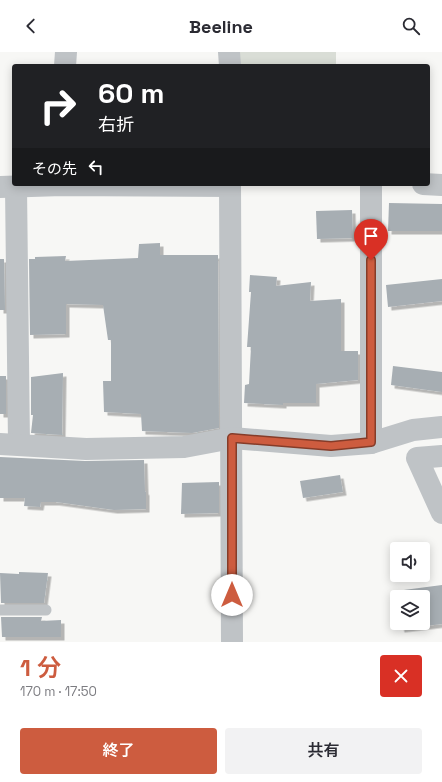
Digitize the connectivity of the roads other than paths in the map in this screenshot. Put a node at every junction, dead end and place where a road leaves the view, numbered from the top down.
1 (66, 52) edge
2 (229, 52) edge
3 (65, 64) edge
4 (230, 64) edge
5 (430, 184) edge
6 (442, 185) edge
7 (35, 186) edge
8 (230, 186) edge
9 (371, 186) edge
10 (8, 187) edge
11 (442, 427) edge
12 (232, 438) junction
13 (379, 440) junction
14 (10, 444) edge
15 (442, 456) edge
16 (417, 458) junction
17 (442, 513) edge
18 (0, 610) edge
19 (46, 610) dead end
20 (232, 642) edge

1 - 3 street
2 - 4 street
5 - 6 street
7 - 10 street
8 - 12 street
9 - 13 street
10 - 14 street
11 - 13 street
12 - 13 street
12 - 14 street
12 - 20 street
13 - 16 street
15 - 16 street
16 - 17 street
18 - 19 lane

